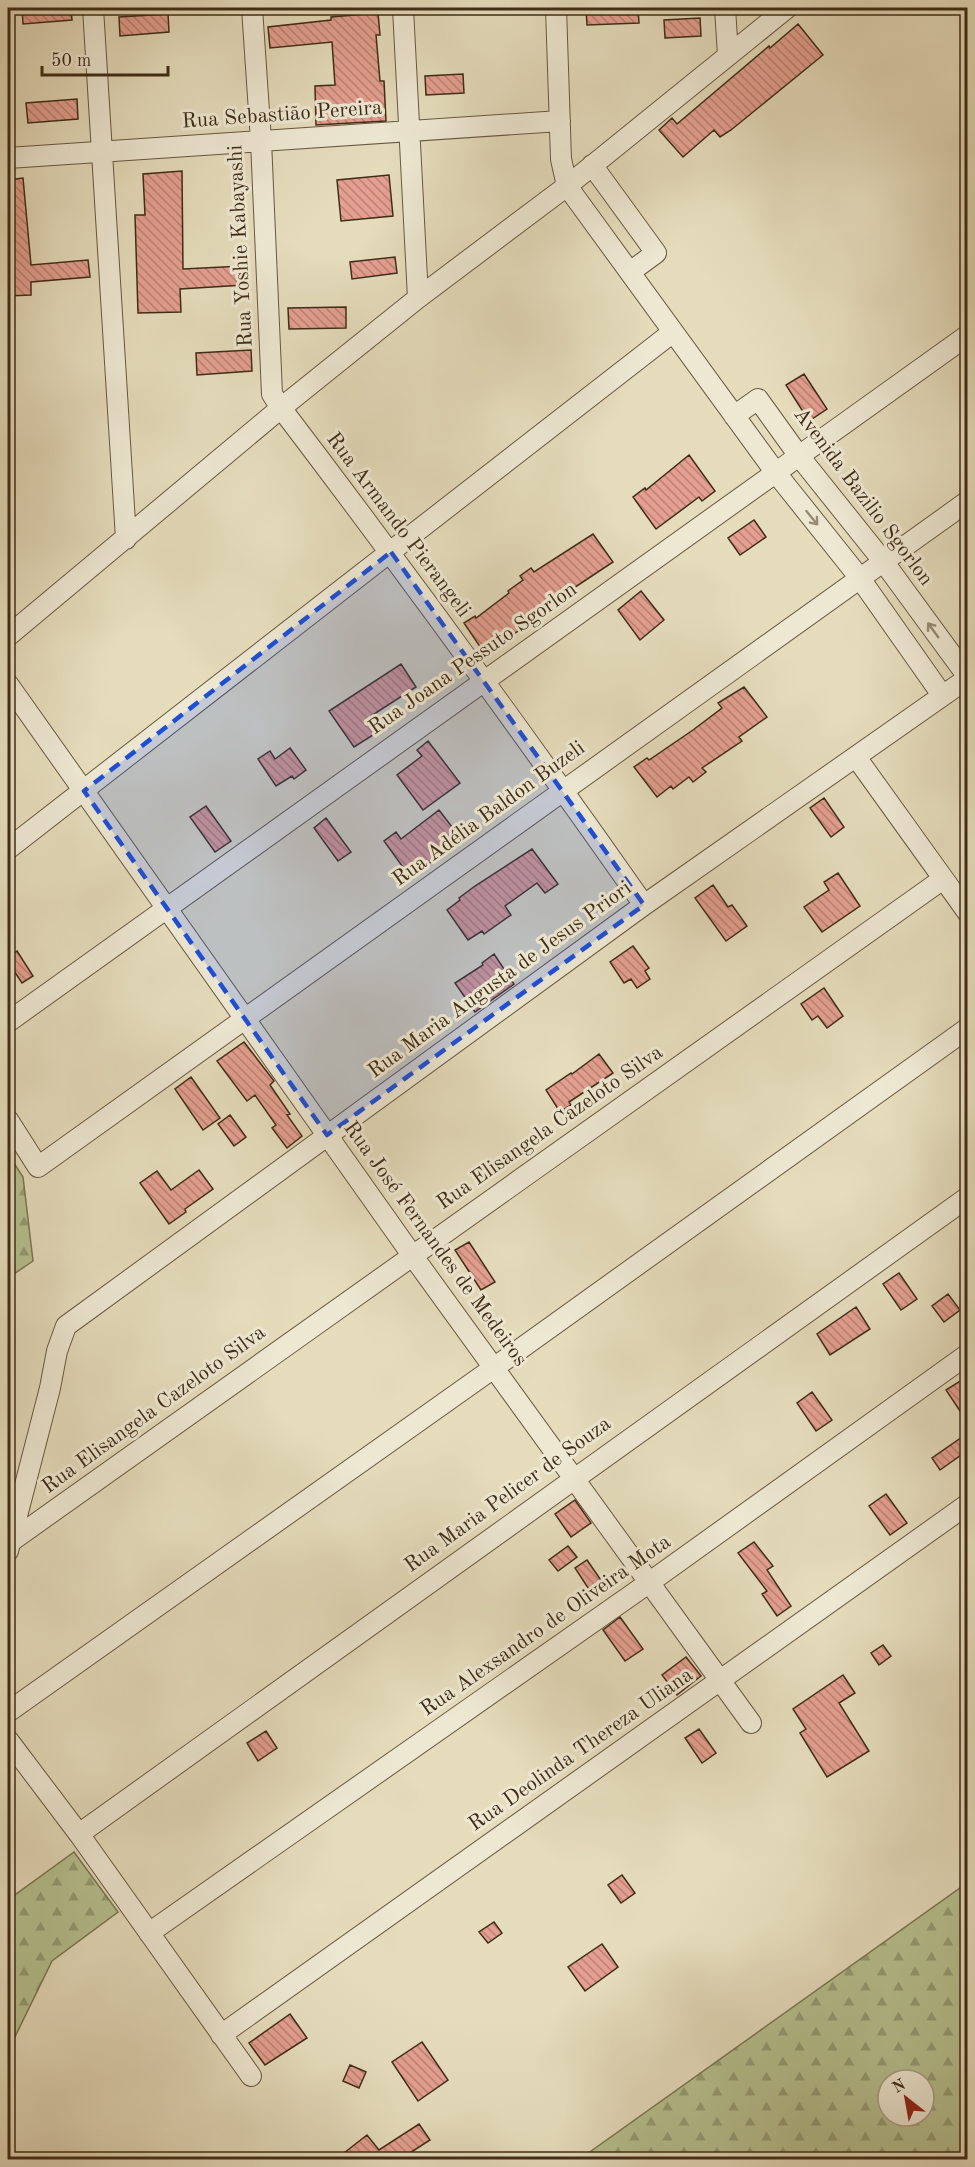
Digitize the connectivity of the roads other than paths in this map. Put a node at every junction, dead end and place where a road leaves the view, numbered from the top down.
1 (93, 8) edge
2 (252, 8) edge
3 (402, 8) edge
4 (556, 8) edge
5 (725, 8) edge
6 (787, 8) edge
7 (728, 55) junction
8 (560, 121) junction
9 (410, 131) junction
10 (261, 141) junction
11 (102, 151) junction
12 (8, 158) edge
13 (592, 165) junction
14 (567, 186) junction
15 (630, 272) junction
16 (418, 297) junction
17 (673, 332) junction
18 (968, 335) edge
19 (281, 408) junction
20 (734, 416) junction
21 (799, 456) junction
22 (776, 472) junction
23 (968, 501) edge
24 (126, 539) junction
25 (391, 552) junction
26 (883, 561) junction
27 (859, 577) junction
28 (8, 636) edge
29 (968, 677) edge
30 (484, 681) junction
31 (8, 684) edge
32 (942, 695) junction
33 (856, 757) junction
34 (563, 790) junction
35 (84, 791) junction
36 (8, 849) edge
37 (943, 879) junction
38 (644, 905) junction
39 (166, 907) junction
40 (968, 913) edge
41 (245, 1018) junction
42 (8, 1022) edge
43 (968, 1028) edge
44 (8, 1120) edge
45 (327, 1135) junction
46 (968, 1197) edge
47 (412, 1255) junction
48 (968, 1354) edge
49 (495, 1367) junction
50 (574, 1477) junction
51 (968, 1504) edge
52 (9, 1547) edge
53 (650, 1582) junction
54 (720, 1680) junction
55 (8, 1712) edge
56 (751, 1723) dead end
57 (8, 1740) edge
58 (79, 1834) junction
59 (149, 1933) junction
60 (221, 2035) junction
61 (250, 2076) dead end

1 - 11 street
2 - 10 street, Rua Yoshie Kabayashi
3 - 9 street
4 - 8 street
5 - 7 street
6 - 7 street
7 - 13 street
8 - 9 street, Rua Sebastião Pereira
8 - 14 street
9 - 10 street, Rua Sebastião Pereira
9 - 16 street
10 - 11 street, Rua Sebastião Pereira
10 - 19 street, Rua Yoshie Kabayashi
11 - 12 street, Rua Sebastião Pereira
11 - 24 street
13 - 14 street
13 - 15 street
14 - 15 street
14 - 16 street
15 - 17 street
16 - 19 street
17 - 20 street
17 - 25 street
18 - 21 street, Rua Joana Pessuto Sgorlon
19 - 24 street
19 - 25 street, Rua Armando Pierangeli
20 - 21 street, Avenida Bazilio Sgorlon
20 - 22 street
21 - 22 street, Rua Joana Pessuto Sgorlon
21 - 26 street, Avenida Bazilio Sgorlon
22 -> 27 street
22 - 30 street, Rua Joana Pessuto Sgorlon
23 - 26 street, Rua Adélia Baldon Buzeli
24 - 28 street
25 - 30 street, Rua Armando Pierangeli
25 - 35 street
26 - 27 street, Rua Adélia Baldon Buzeli
29 -> 26 street, Avenida Bazilio Sgorlon
27 - 32 street
27 - 34 street, Rua Adélia Baldon Buzeli
29 - 32 street, Rua Maria Augusta de Jesus Priori
30 - 34 street, Rua Armando Pierangeli
30 - 39 street, Rua Joana Pessuto Sgorlon
31 - 35 street, Rua José Fernandes de Medeiros
32 - 33 street, Rua Maria Augusta de Jesus Priori
33 - 37 street
33 - 38 street, Rua Maria Augusta de Jesus Priori
34 - 38 street, Rua Armando Pierangeli
34 - 41 street, Rua Adélia Baldon Buzeli
35 - 36 street
35 - 39 street, Rua José Fernandes de Medeiros
37 - 40 street
37 - 47 street, Rua Elisangela Cazeloto Silva
38 - 45 street, Rua Maria Augusta de Jesus Priori
39 - 41 street, Rua José Fernandes de Medeiros
39 - 42 street, Rua Joana Pessuto Sgorlon
41 - 44 street, Rua Adélia Baldon Buzeli
41 - 45 street, Rua José Fernandes de Medeiros
43 - 49 street
45 - 47 street, Rua José Fernandes de Medeiros
45 - 52 street, Rua Maria Augusta de Jesus Priori
46 - 50 street, Rua Maria Pelicer de Souza
47 - 49 street, Rua José Fernandes de Medeiros
47 - 52 street, Rua Elisangela Cazeloto Silva
48 - 53 street, Rua Alexsandro de Oliveira Mota
49 - 50 street, Rua José Fernandes de Medeiros
49 - 55 street
50 - 53 street, Rua José Fernandes de Medeiros
50 - 58 street, Rua Maria Pelicer de Souza
51 - 54 street, Rua Deolinda Thereza Uliana
53 - 54 street, Rua José Fernandes de Medeiros
53 - 59 street, Rua Alexsandro de Oliveira Mota
54 - 56 street, Rua José Fernandes de Medeiros
54 - 60 street, Rua Deolinda Thereza Uliana
57 - 58 street
58 - 59 street
59 - 60 street
60 - 61 street

